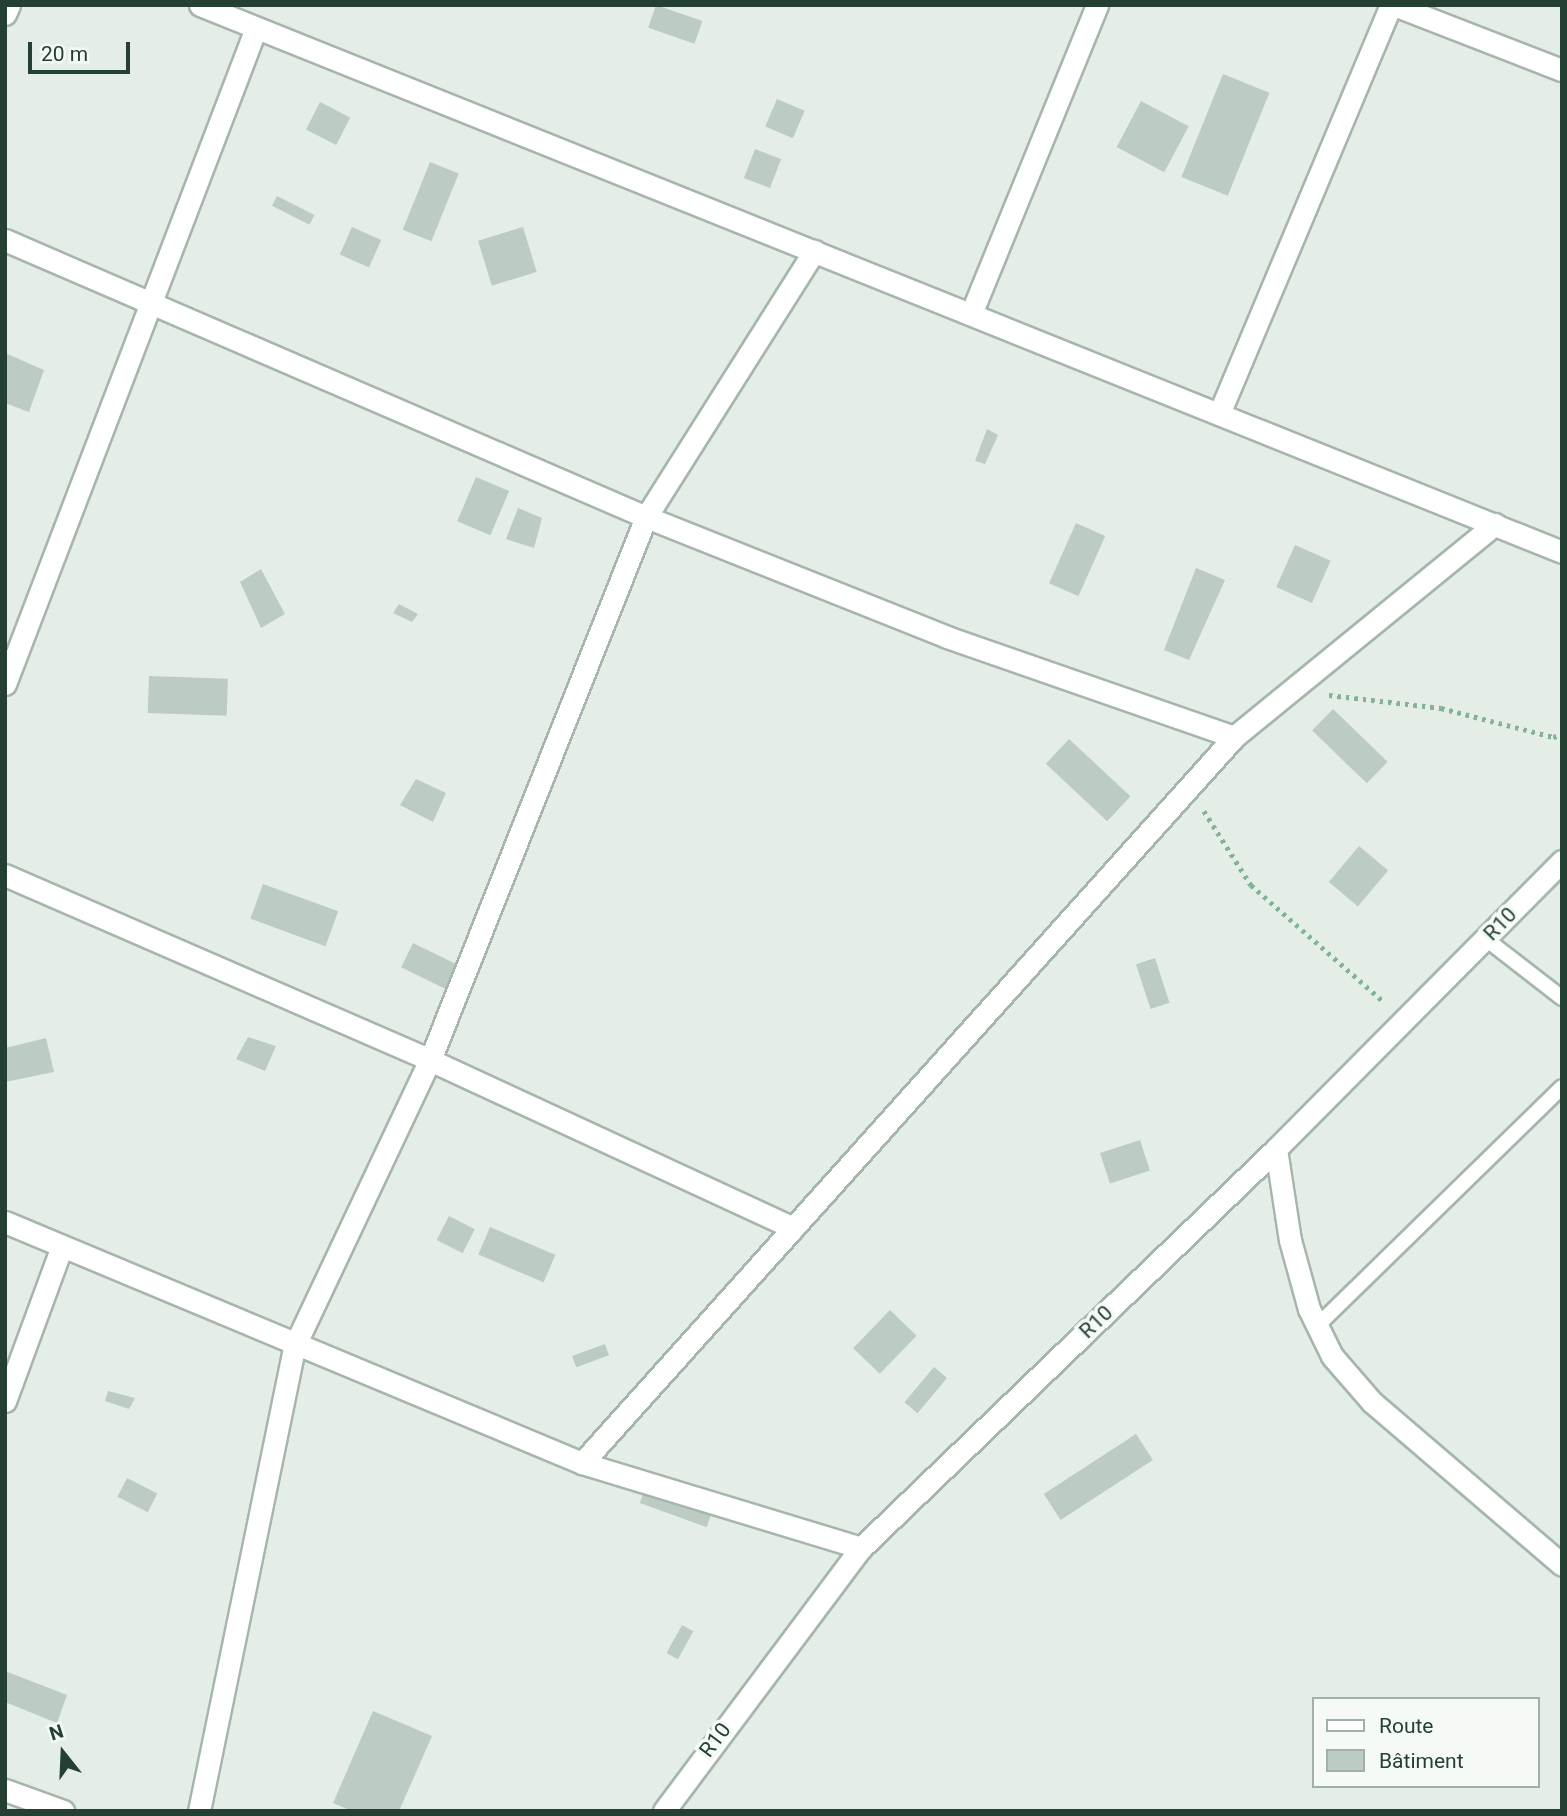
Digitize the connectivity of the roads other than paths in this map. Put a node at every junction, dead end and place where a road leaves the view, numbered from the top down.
1 (9, 5) edge
2 (200, 5) edge
3 (1097, 5) edge
4 (1392, 5) edge
5 (5, 14) edge
6 (256, 28) junction
7 (1562, 71) edge
8 (5, 240) edge
9 (814, 251) junction
10 (151, 303) junction
11 (971, 314) junction
12 (1219, 414) junction
13 (646, 517) junction
14 (1495, 524) junction
15 (1562, 552) edge
16 (5, 684) edge
17 (1234, 737) junction
18 (1562, 861) edge
19 (5, 875) edge
20 (1486, 939) junction
21 (1562, 998) edge
22 (430, 1060) junction
23 (1562, 1087) edge
24 (1276, 1149) junction
25 (5, 1222) edge
26 (793, 1228) junction
27 (62, 1246) junction
28 (1317, 1326) junction
29 (295, 1345) junction
30 (5, 1401) edge
31 (582, 1463) junction
32 (861, 1548) junction
33 (1562, 1565) edge
34 (5, 1790) edge
35 (63, 1811) edge
36 (199, 1811) edge
37 (664, 1811) edge

1 - 5 street
2 - 6 street
3 - 11 street
4 - 7 street
4 - 12 street
6 - 9 street
6 - 10 street
8 - 10 street
9 - 11 street
9 - 13 street
10 - 13 street
10 - 16 street
11 - 12 street
12 - 14 street
13 - 17 street
13 - 22 street
14 - 15 street
14 - 17 street
17 - 26 street
18 - 20 street, R10
19 - 22 street
20 - 21 lane
20 - 24 street, R10
22 - 26 street
22 - 29 street
23 - 28 lane
24 - 28 street
24 - 32 street, R10
25 - 27 street
26 - 31 street
27 - 29 street
27 - 30 street
28 - 33 street
29 - 31 street
29 - 36 street
31 - 32 street
32 - 37 street, R10
34 - 35 street

